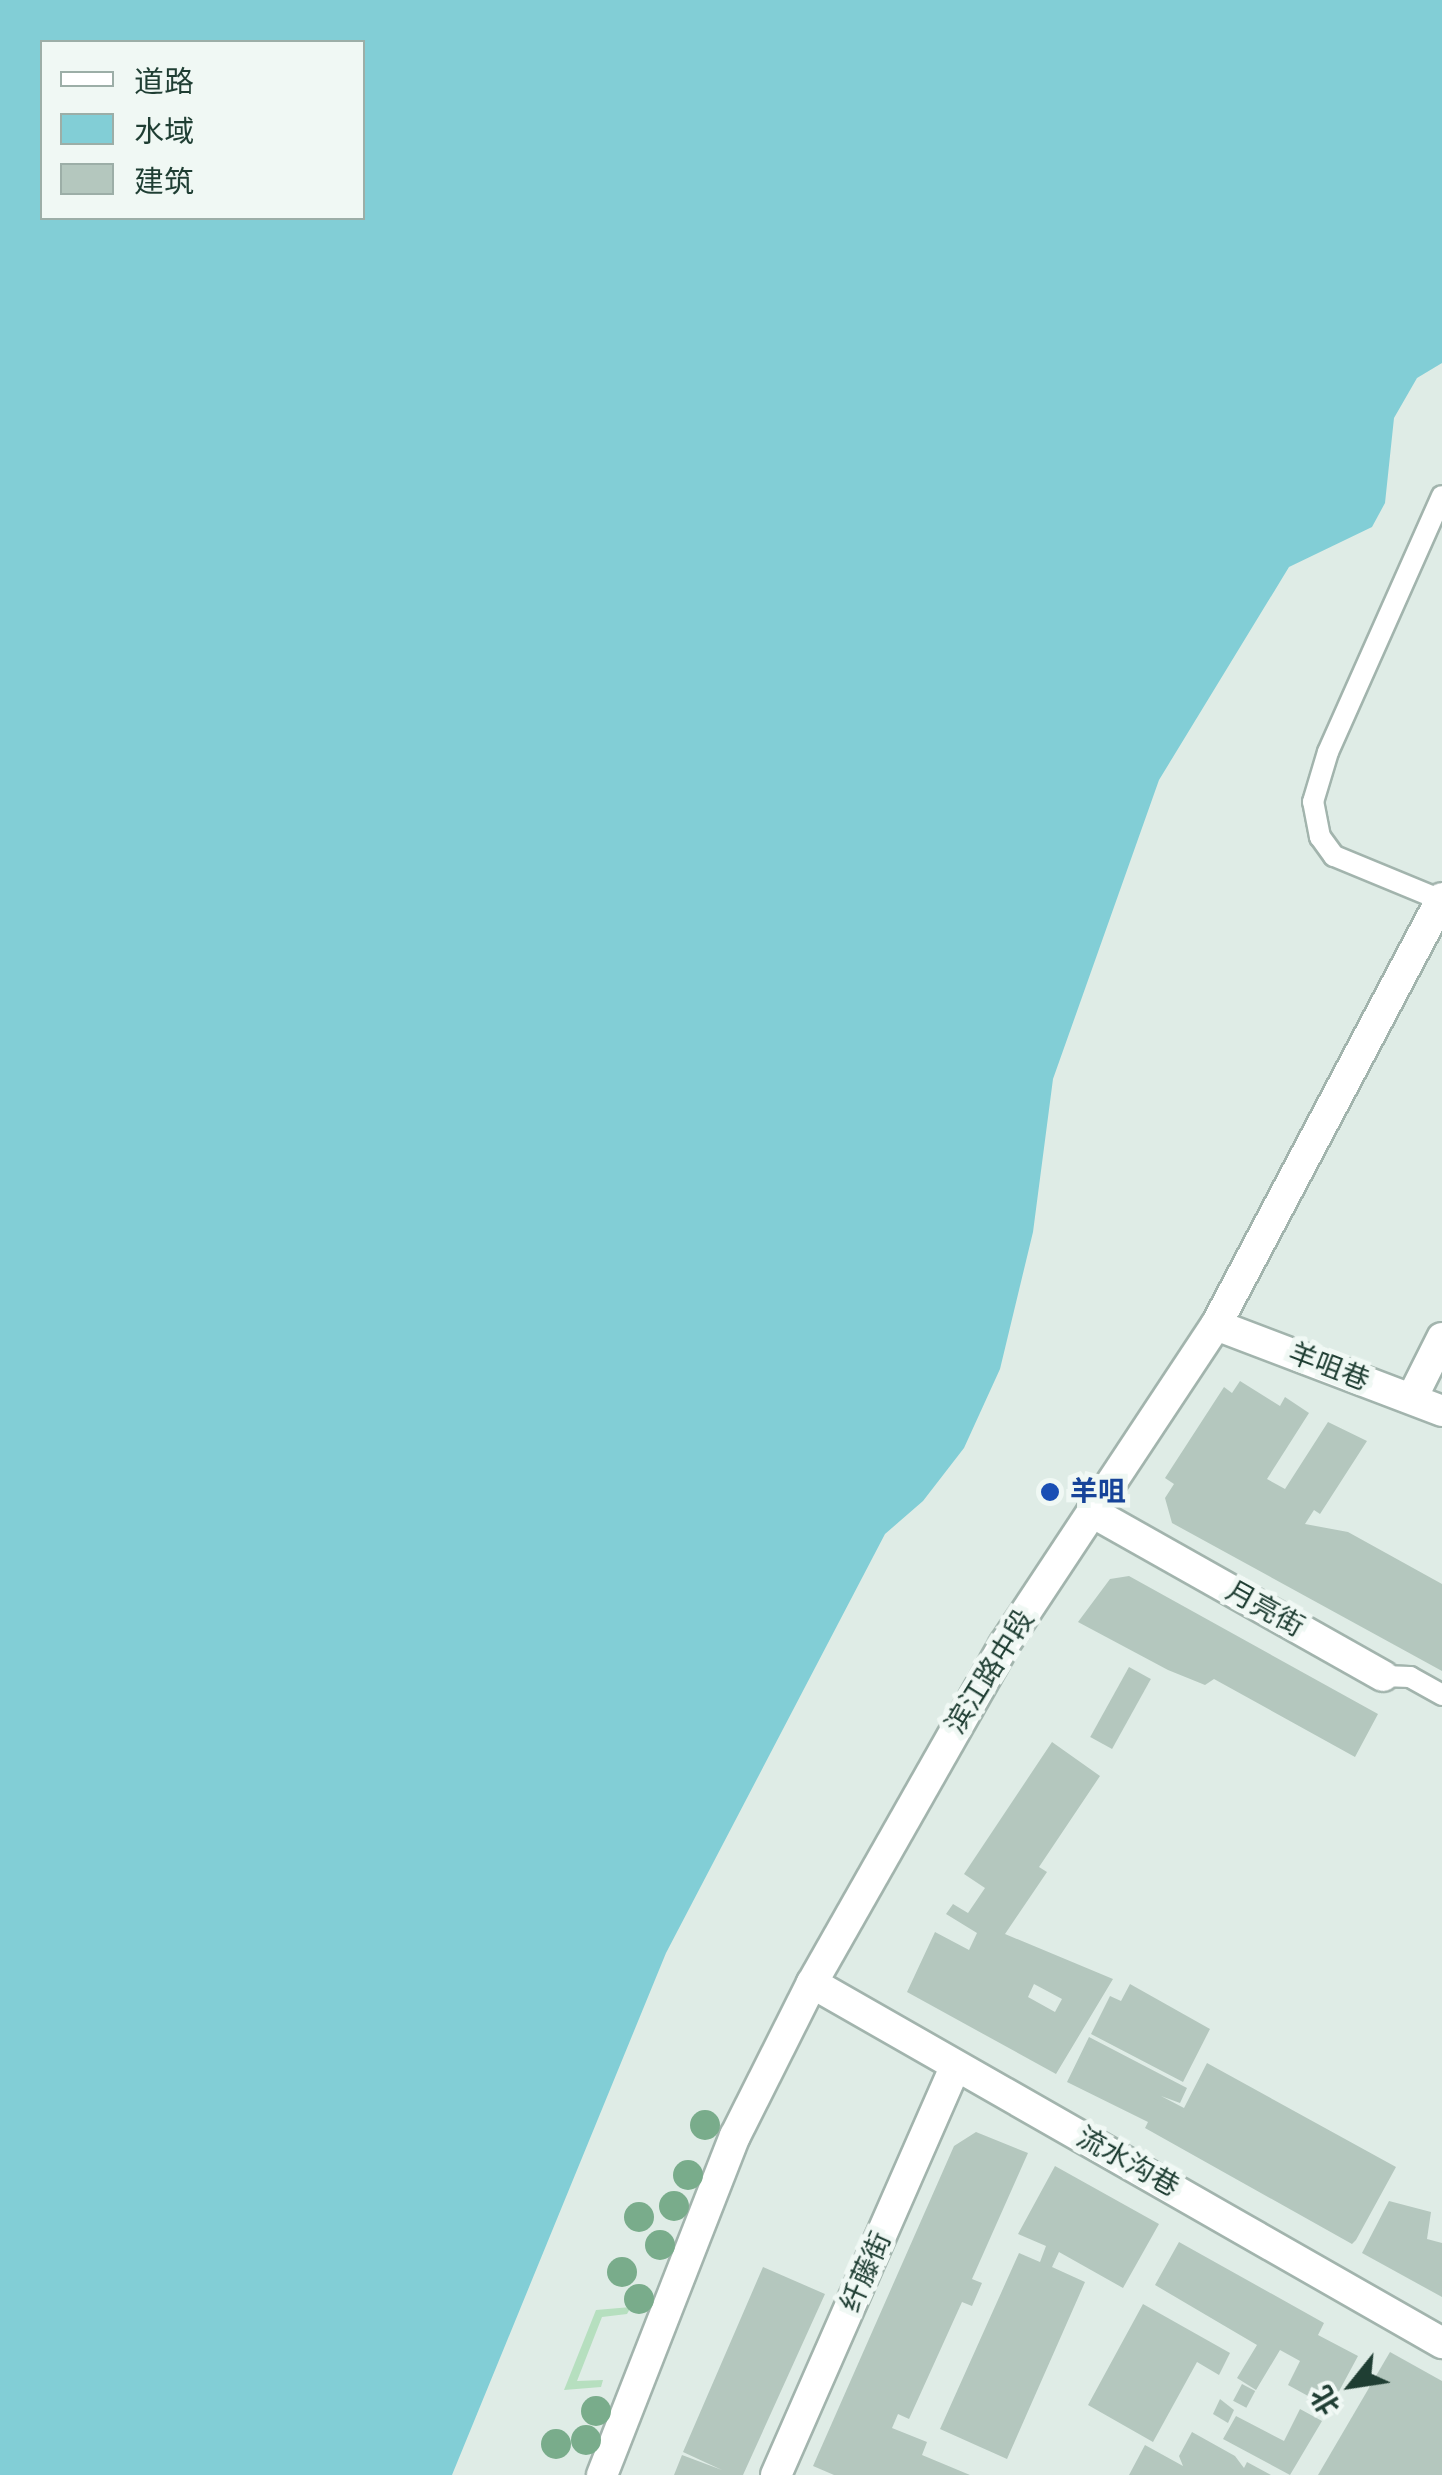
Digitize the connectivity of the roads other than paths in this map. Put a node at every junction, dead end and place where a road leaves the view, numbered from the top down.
1 (1442, 496) edge
2 (1441, 903) edge
3 (1216, 1325) junction
4 (1442, 1338) edge
5 (1412, 1398) junction
6 (1442, 1411) edge
7 (1092, 1512) junction
8 (1383, 1676) joint
9 (1442, 1695) edge
10 (812, 1983) junction
11 (955, 2068) junction
12 (1442, 2343) edge
13 (602, 2475) edge
14 (776, 2475) edge

1 - 2 lane
2 - 3 street, 滨江路中段
3 - 5 street, 羊咀巷
3 - 7 street, 滨江路中段
4 - 5 street
5 - 6 street, 羊咀巷
7 - 8 street, 月亮街
7 - 10 street, 滨江路中段
8 - 9 lane, 月亮街
10 - 11 street, 流水沟巷
10 - 13 street, 滨江路中段
11 - 12 street, 流水沟巷
11 - 14 street, 纤藤街

